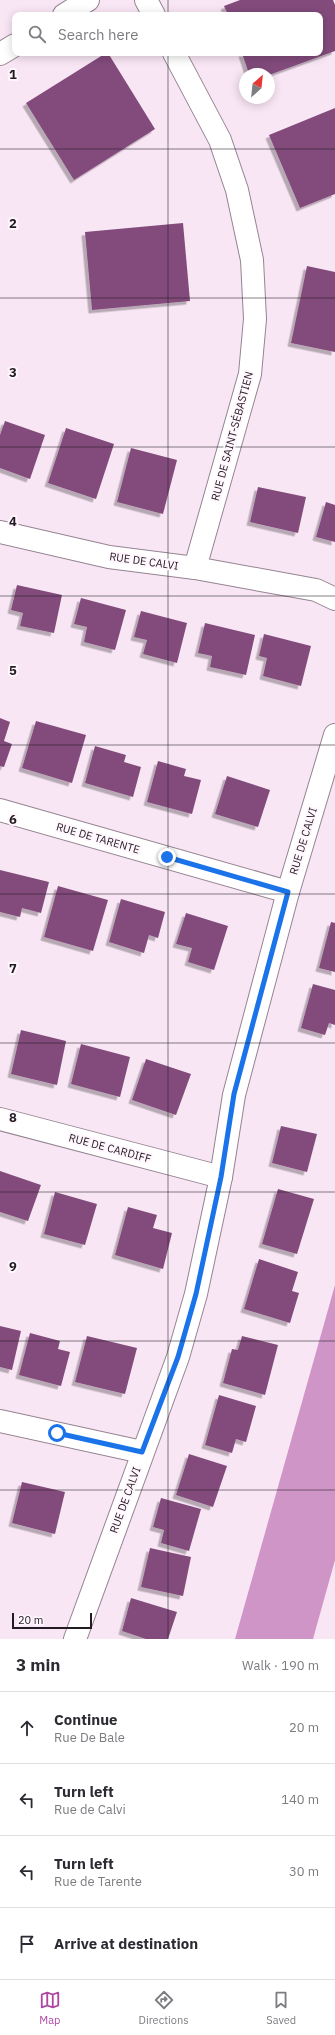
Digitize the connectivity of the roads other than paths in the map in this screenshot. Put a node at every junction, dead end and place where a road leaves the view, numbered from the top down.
1 (88, 0) edge
2 (146, 0) edge
3 (69, 12) edge
4 (152, 12) edge
5 (12, 47) edge
6 (0, 54) edge
7 (176, 56) edge
8 (0, 532) edge
9 (195, 568) junction
10 (335, 599) edge
11 (335, 735) edge
12 (0, 810) edge
13 (288, 892) junction
14 (0, 1119) edge
15 (221, 1177) junction
16 (0, 1421) edge
17 (142, 1452) junction
18 (75, 1639) edge

1 - 3 street
2 - 4 street
5 - 6 street
7 - 9 street, RUE DE SAINT-SÉBASTIEN
8 - 9 street, RUE DE CALVI
9 - 10 street, RUE DE CALVI
11 - 13 street, RUE DE CALVI
12 - 13 street, RUE DE TARENTE
13 - 15 street, RUE DE CALVI
14 - 15 street, RUE DE CARDIFF
15 - 17 street, RUE DE CALVI
16 - 17 street
17 - 18 street, RUE DE CALVI

